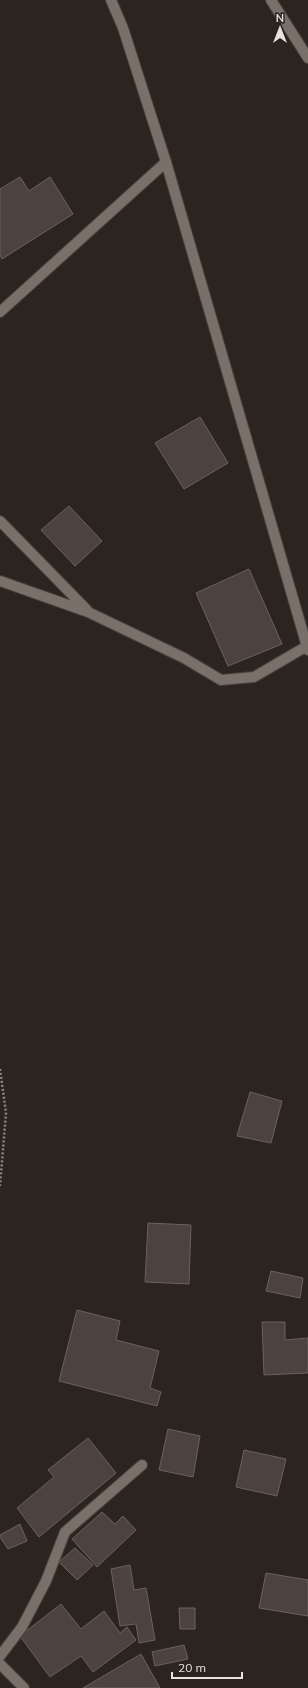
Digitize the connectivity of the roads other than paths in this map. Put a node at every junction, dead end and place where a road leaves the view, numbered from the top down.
1 (111, 0) edge
2 (272, 0) edge
3 (308, 58) edge
4 (166, 162) junction
5 (0, 312) edge
6 (0, 521) edge
7 (0, 580) edge
8 (88, 612) junction
9 (307, 648) edge
10 (142, 1465) dead end
11 (0, 1656) edge
12 (0, 1664) edge
13 (24, 1688) edge

1 - 4 street
2 - 3 street
4 - 5 street
4 - 9 street
6 - 8 street
7 - 8 street
8 - 9 street
10 - 11 street
12 - 13 street

